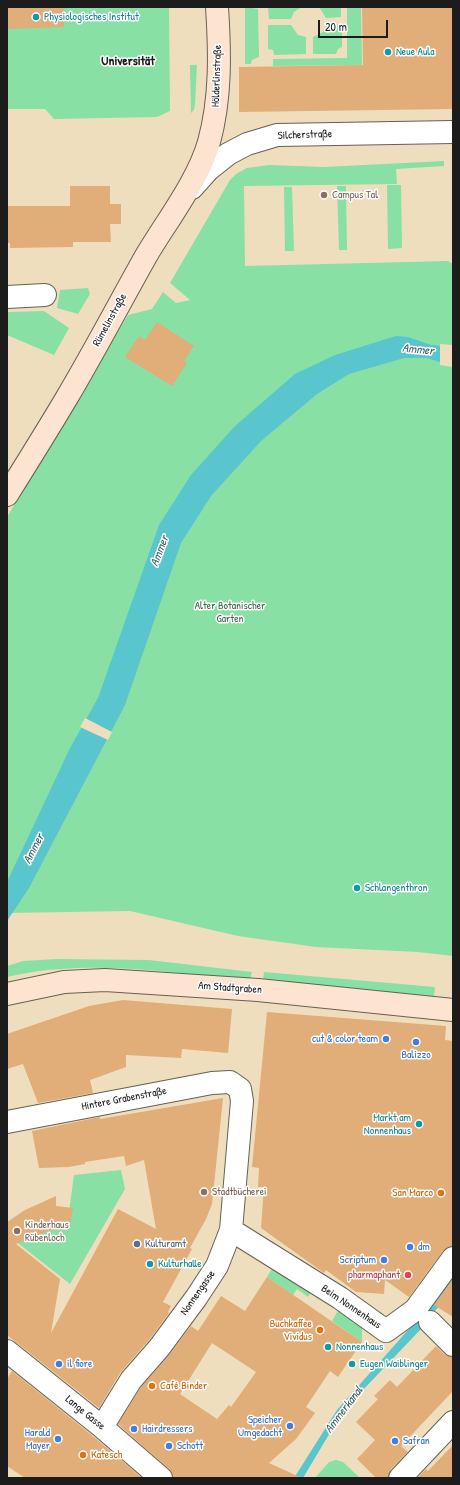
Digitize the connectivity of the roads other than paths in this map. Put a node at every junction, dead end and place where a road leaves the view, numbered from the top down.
1 (217, 7) edge
2 (453, 132) edge
3 (208, 144) joint
4 (180, 201) junction
5 (44, 295) dead end
6 (7, 297) edge
7 (7, 494) edge
8 (7, 994) edge
9 (453, 1010) edge
10 (240, 1089) joint
11 (7, 1122) edge
12 (231, 1230) junction
13 (453, 1258) edge
14 (430, 1322) dead end
15 (453, 1345) edge
16 (7, 1351) edge
17 (453, 1422) edge
18 (102, 1427) junction
19 (161, 1478) edge
20 (400, 1478) edge

1 - 3 main road, Hölderlinstraße
2 - 4 street, Silcherstraße
3 - 4 main road, Rümelinstraße
4 - 7 main road, Rümelinstraße
5 - 6 street
8 - 9 main road, Am Stadtgraben
10 - 11 street, Hintere Grabenstraße
10 - 12 street, Nonnengasse
12 - 13 street, Beim Nonnenhaus
12 - 18 street, Nonnengasse
14 - 15 street
16 - 18 street, Lange Gasse
17 - 20 street
18 - 19 street, Lange Gasse

